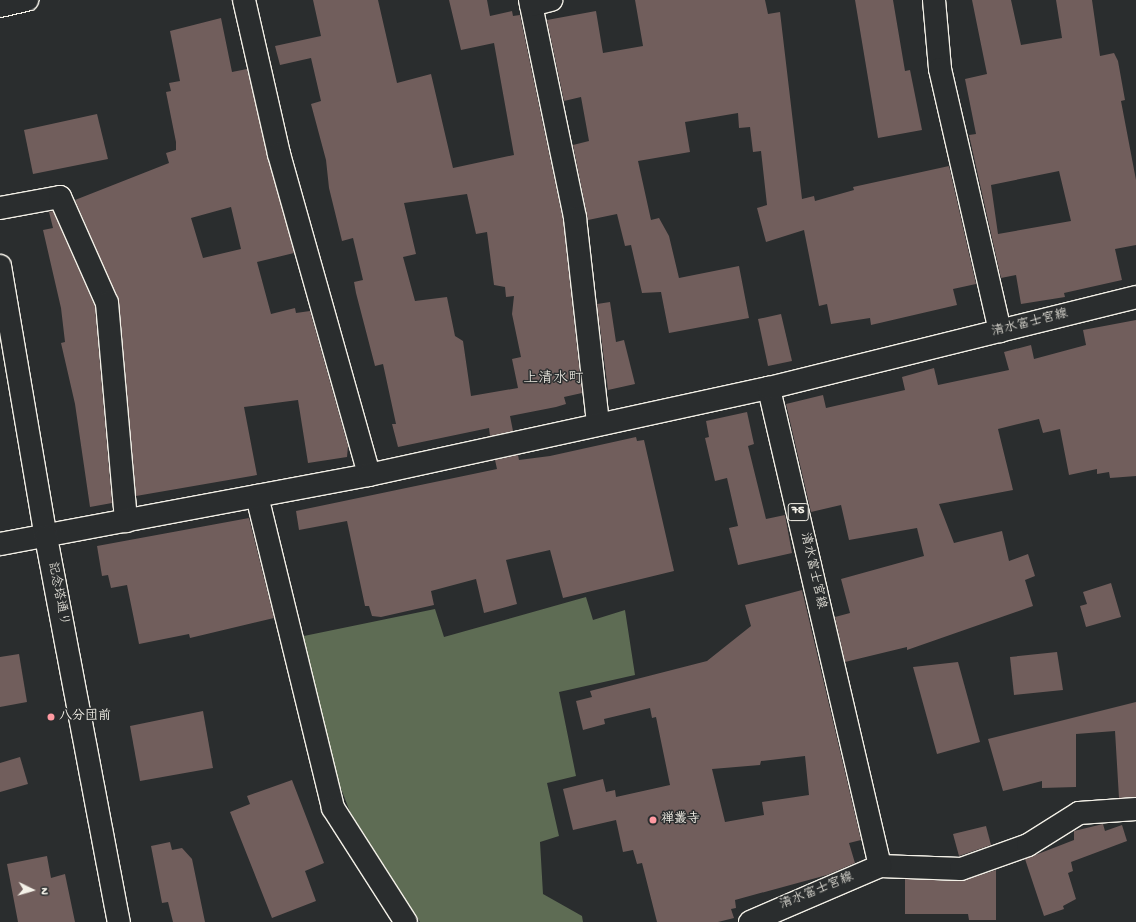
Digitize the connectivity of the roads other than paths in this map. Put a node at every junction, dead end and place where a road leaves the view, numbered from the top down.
1 (27, 0) edge
2 (244, 0) edge
3 (934, 0) edge
4 (537, 2) edge
5 (0, 6) edge
6 (0, 208) edge
7 (0, 266) edge
8 (1136, 297) edge
9 (1000, 331) junction
10 (769, 388) junction
11 (598, 423) junction
12 (369, 475) junction
13 (257, 496) junction
14 (126, 521) junction
15 (46, 537) junction
16 (0, 544) edge
17 (1136, 809) edge
18 (880, 866) junction
19 (119, 922) edge
20 (406, 922) edge
21 (750, 922) edge

1 - 5 street
2 - 12 street
3 - 9 street
4 - 11 street
6 - 14 street
7 - 15 street, 記念塔通り
8 - 9 street, 清水富士宮線
9 - 10 street, 清水富士宮線
10 - 11 street
10 - 18 street, 清水富士宮線 / 75
11 - 12 street
12 - 13 street
13 - 14 street
13 - 20 street
14 - 15 street
15 - 16 street
15 - 19 street, 記念塔通り
17 - 18 street
18 - 21 street, 清水富士宮線

